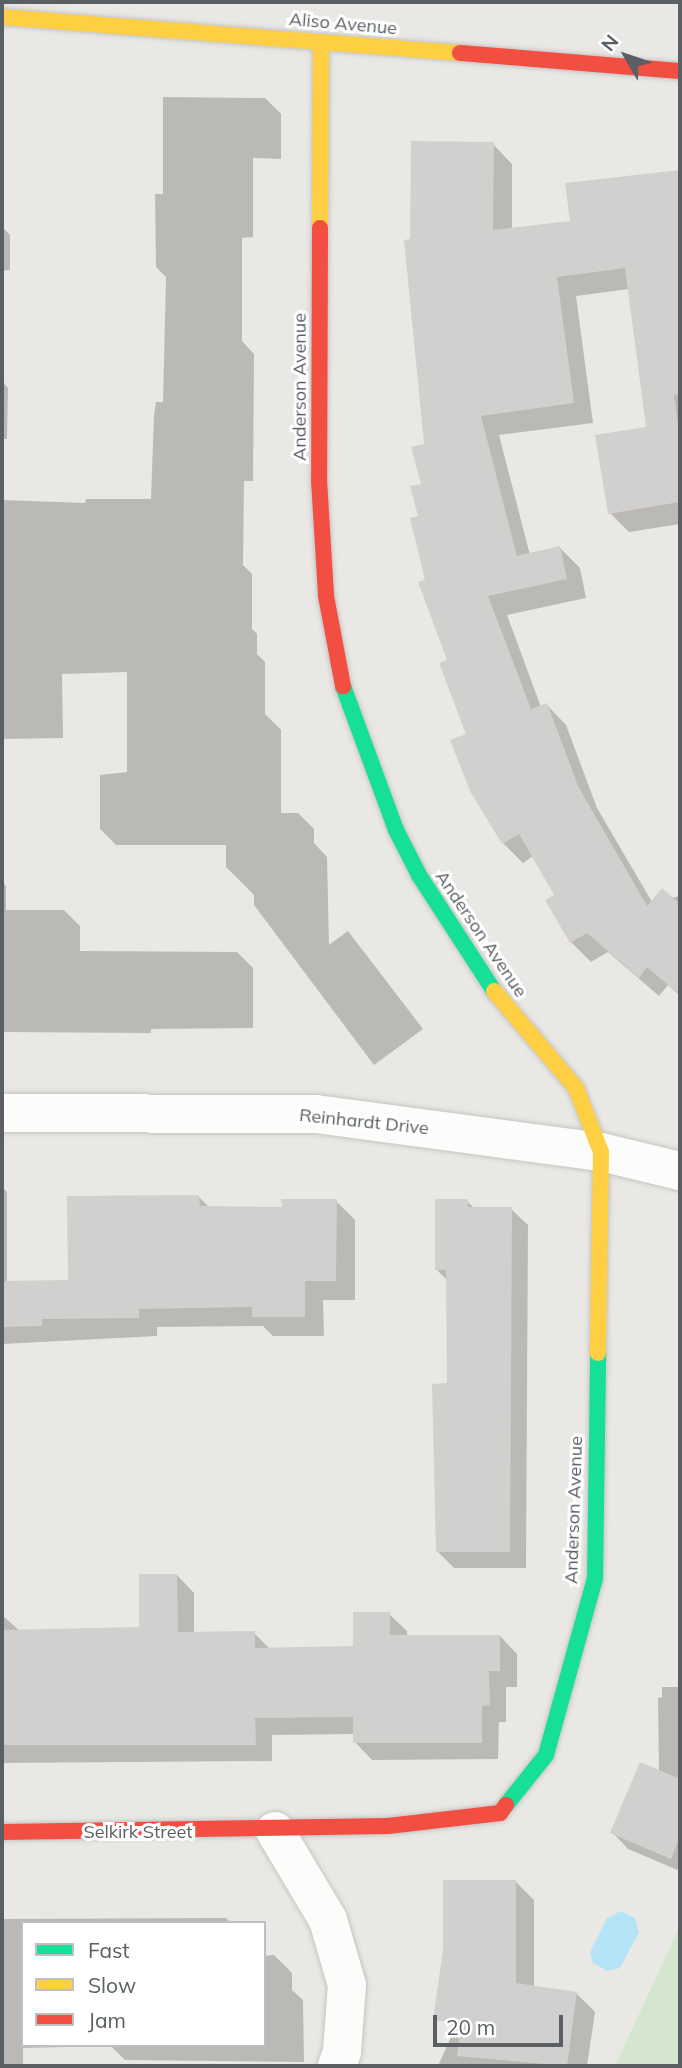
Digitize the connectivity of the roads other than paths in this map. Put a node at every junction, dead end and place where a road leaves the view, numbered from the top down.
1 (2, 16) edge
2 (321, 42) junction
3 (680, 71) edge
4 (2, 1114) edge
5 (601, 1152) junction
6 (680, 1171) edge
7 (500, 1812) joint
8 (275, 1831) junction
9 (2, 1832) edge
10 (337, 2066) edge

1 - 2 street, Aliso Avenue
2 - 3 street, Aliso Avenue
2 - 5 street, Anderson Avenue
4 - 5 street, Reinhardt Drive
5 - 6 street, Reinhardt Drive
5 - 7 street, Anderson Avenue
7 - 8 street, Selkirk Street
8 - 9 street, Selkirk Street
8 - 10 street

